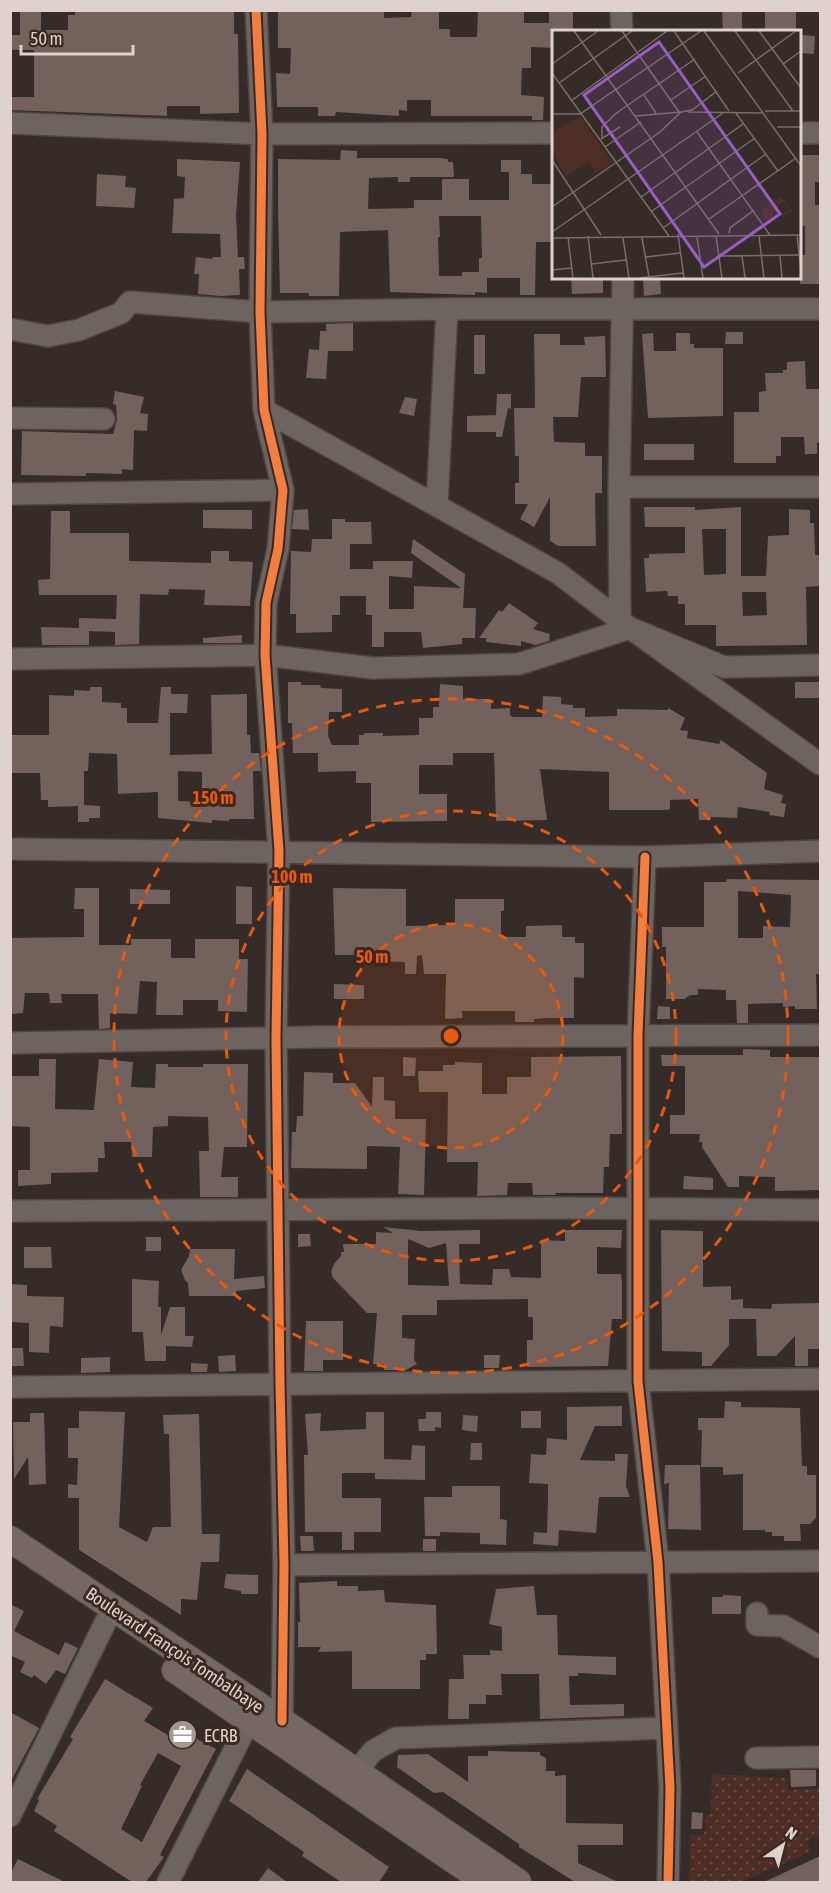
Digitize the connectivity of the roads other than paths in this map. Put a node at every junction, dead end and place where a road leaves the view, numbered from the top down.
1 (256, 10) edge
2 (621, 10) edge
3 (622, 30) edge
4 (10, 123) edge
5 (552, 133) edge
6 (801, 133) edge
7 (820, 133) edge
8 (262, 134) junction
9 (623, 279) edge
10 (447, 309) junction
11 (623, 309) junction
12 (820, 309) edge
13 (260, 312) junction
14 (10, 329) edge
15 (264, 410) junction
16 (10, 418) edge
17 (104, 419) dead end
18 (619, 487) junction
19 (820, 487) edge
20 (283, 489) junction
21 (10, 494) edge
22 (437, 504) junction
23 (625, 624) junction
24 (265, 655) junction
25 (10, 659) edge
26 (820, 665) edge
27 (820, 764) edge
28 (10, 849) edge
29 (279, 851) junction
30 (820, 851) edge
31 (645, 857) junction
32 (820, 1035) edge
33 (638, 1036) junction
34 (276, 1038) junction
35 (10, 1043) edge
36 (278, 1209) junction
37 (638, 1209) junction
38 (820, 1210) edge
39 (10, 1211) edge
40 (820, 1379) edge
41 (638, 1381) junction
42 (280, 1384) junction
43 (10, 1387) edge
44 (10, 1539) edge
45 (10, 1559) edge
46 (820, 1561) edge
47 (658, 1562) junction
48 (284, 1565) junction
49 (757, 1613) dead end
50 (105, 1623) junction
51 (820, 1647) edge
52 (249, 1721) junction
53 (282, 1721) junction
54 (667, 1728) junction
55 (820, 1757) edge
56 (756, 1758) dead end
57 (356, 1772) junction
58 (10, 1816) edge
59 (168, 1882) edge
60 (486, 1882) edge
61 (518, 1882) edge
62 (668, 1882) edge

1 - 8 street
2 - 3 street
4 - 8 street
5 - 8 street
6 - 7 street
8 - 13 street
9 - 11 street
10 - 11 street
10 - 13 street
10 - 22 street
11 - 12 street
11 - 18 street
13 - 14 street
13 - 15 street
15 - 20 street
15 - 22 street
16 - 17 street
18 - 19 street
18 - 23 street
20 - 21 street
20 - 24 street
22 - 23 street
23 - 24 street
23 - 26 street
23 - 27 street
24 - 25 street
24 - 29 street
28 - 29 street
29 - 31 street
29 - 34 street
30 - 31 street
31 - 33 street
32 - 33 street
33 - 34 street
33 - 37 street
34 - 35 street
34 - 36 street
36 - 37 street
36 - 39 street
36 - 42 street
37 - 38 street
37 - 41 street
40 - 41 street
41 - 42 street
41 - 47 street
42 - 43 street
42 - 48 street
44 - 53 main road, Boulevard François Tombalbaye
45 - 50 main road, Boulevard François Tombalbaye
46 - 47 street
47 - 48 street
47 - 54 street
48 - 53 street
49 - 51 street
50 - 52 main road, Boulevard François Tombalbaye
50 - 58 street
52 - 59 street
52 - 60 main road, Boulevard François Tombalbaye
53 - 57 main road, Boulevard François Tombalbaye
54 - 57 street
54 - 62 street
55 - 56 street
57 - 61 main road, Boulevard François Tombalbaye

